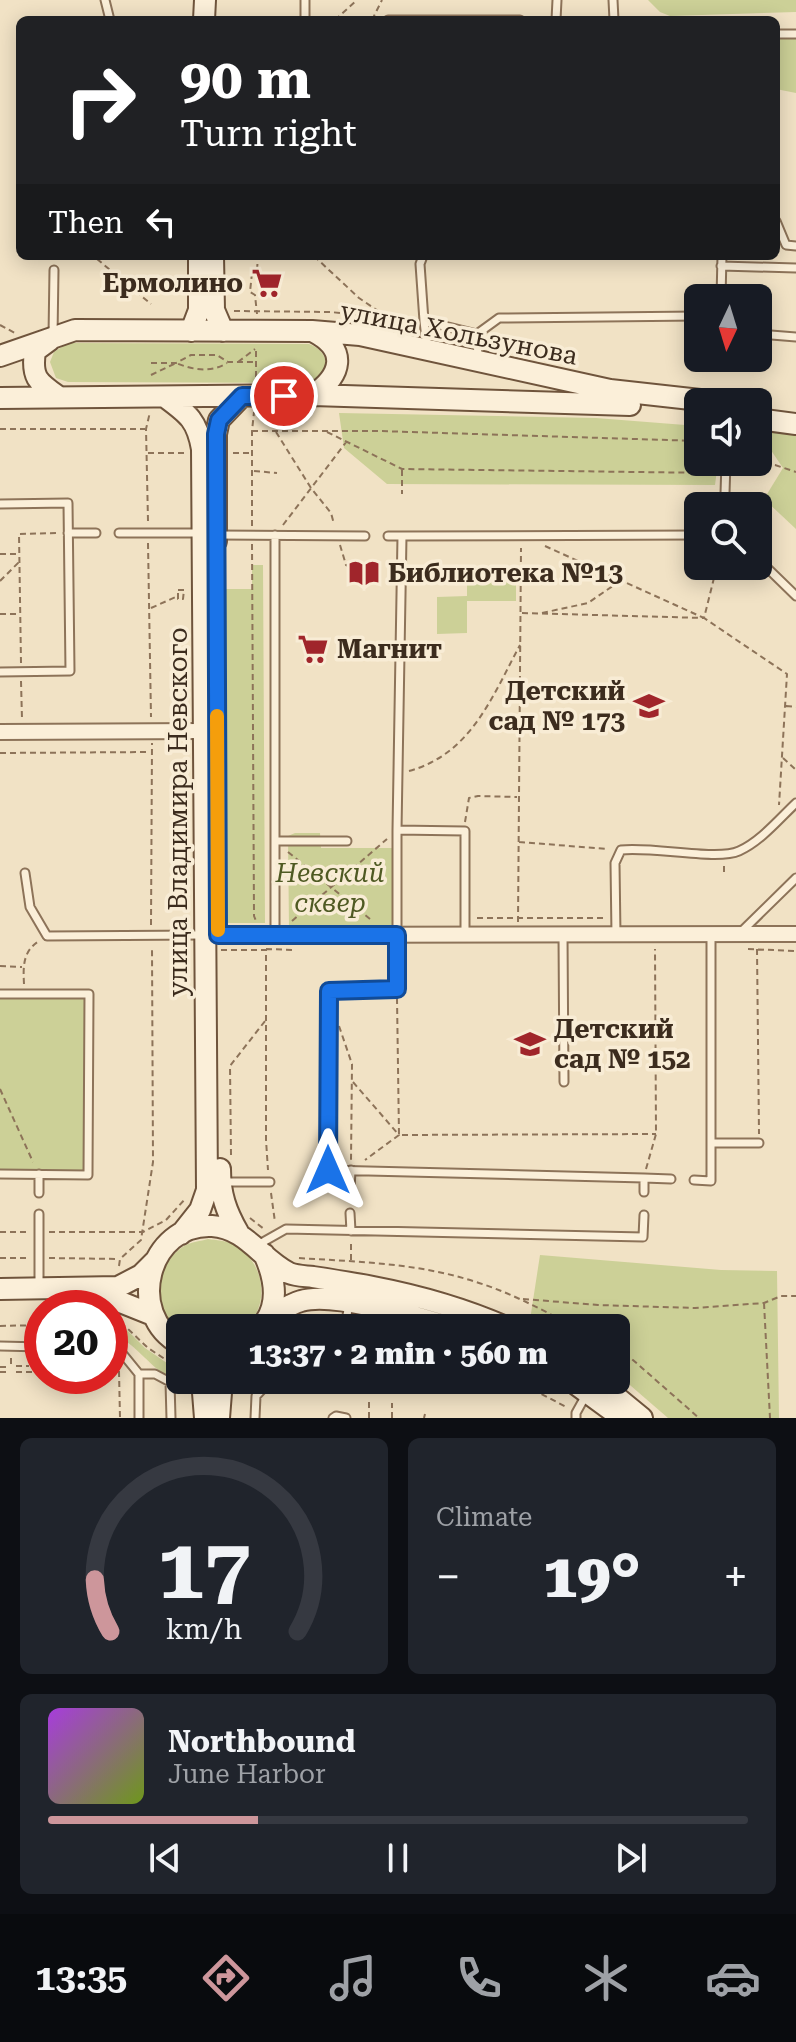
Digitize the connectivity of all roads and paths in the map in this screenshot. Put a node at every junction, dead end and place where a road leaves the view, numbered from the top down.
1 (357, 0) edge
2 (339, 16) edge
3 (780, 231) edge
4 (796, 246) edge
5 (98, 260) edge
6 (199, 260) edge
7 (213, 260) edge
8 (258, 260) edge
9 (318, 260) edge
10 (422, 260) edge
11 (722, 260) edge
12 (721, 266) junction
13 (796, 268) edge
14 (54, 270) dead end
15 (257, 270) dead end
16 (252, 273) dead end
17 (721, 284) edge
18 (151, 304) dead end
19 (257, 313) junction
20 (684, 316) edge
21 (388, 318) junction
22 (257, 319) dead end
23 (223, 320) junction
24 (424, 321) junction
25 (0, 325) edge
26 (191, 331) junction
27 (312, 331) junction
28 (477, 334) junction
29 (772, 335) edge
30 (19, 336) dead end
31 (796, 337) edge
32 (53, 338) junction
33 (428, 350) junction
34 (0, 356) edge
35 (478, 361) junction
36 (228, 362) junction
37 (238, 362) junction
38 (256, 362) junction
39 (151, 363) dead end
40 (176, 363) junction
41 (532, 373) junction
42 (151, 375) dead end
43 (256, 377) dead end
44 (313, 395) junction
45 (59, 397) junction
46 (0, 398) edge
47 (684, 398) edge
48 (530, 401) junction
49 (158, 402) junction
50 (249, 402) junction
51 (772, 409) edge
52 (684, 411) edge
53 (796, 412) edge
54 (772, 421) edge
55 (796, 424) edge
56 (0, 429) edge
57 (146, 429) junction
58 (252, 431) junction
59 (275, 431) junction
60 (326, 431) junction
61 (347, 441) junction
62 (684, 441) edge
63 (147, 453) junction
64 (186, 453) dead end
65 (230, 453) dead end
66 (252, 454) junction
67 (772, 465) edge
68 (402, 469) junction
69 (252, 471) junction
70 (684, 472) edge
71 (796, 472) edge
72 (277, 473) dead end
73 (311, 488) junction
74 (402, 494) dead end
75 (0, 504) edge
76 (68, 533) junction
77 (96, 533) dead end
78 (119, 533) dead end
79 (148, 533) junction
80 (209, 534) junction
81 (252, 535) junction
82 (275, 535) junction
83 (684, 535) edge
84 (337, 536) junction
85 (365, 536) dead end
86 (388, 536) dead end
87 (402, 536) junction
88 (521, 536) junction
89 (0, 554) edge
90 (19, 554) junction
91 (19, 561) junction
92 (364, 573) dead end
93 (772, 573) edge
94 (714, 580) edge
95 (0, 581) edge
96 (621, 581) junction
97 (178, 596) dead end
98 (796, 596) edge
99 (149, 609) junction
100 (520, 613) junction
101 (0, 614) edge
102 (20, 614) junction
103 (537, 614) junction
104 (704, 618) junction
105 (520, 644) junction
106 (21, 671) junction
107 (0, 672) edge
108 (785, 706) junction
109 (796, 707) edge
110 (152, 731) junction
111 (204, 731) junction
112 (0, 732) edge
113 (22, 732) junction
114 (151, 752) junction
115 (0, 753) edge
116 (782, 757) junction
117 (796, 770) edge
118 (398, 774) junction
119 (519, 797) junction
120 (796, 803) edge
121 (778, 819) junction
122 (397, 830) junction
123 (465, 831) junction
124 (275, 841) junction
125 (347, 841) dead end
126 (518, 842) junction
127 (621, 850) junction
128 (25, 873) dead end
129 (796, 878) edge
130 (331, 887) junction
131 (465, 918) junction
132 (518, 918) junction
133 (616, 918) junction
134 (711, 934) junction
135 (739, 934) junction
136 (796, 934) edge
137 (151, 935) junction
138 (270, 935) junction
139 (392, 935) junction
140 (465, 935) junction
141 (518, 935) junction
142 (563, 935) junction
143 (616, 935) junction
144 (47, 936) junction
145 (215, 940) junction
146 (655, 947) dead end
147 (757, 949) dead end
148 (782, 951) dead end
149 (796, 951) edge
150 (0, 966) edge
151 (23, 967) junction
152 (397, 989) junction
153 (0, 994) edge
154 (24, 994) junction
155 (266, 1020) junction
156 (338, 1020) dead end
157 (351, 1080) junction
158 (564, 1082) dead end
159 (0, 1089) edge
160 (656, 1134) junction
161 (399, 1135) junction
162 (711, 1143) junction
163 (759, 1143) joint
164 (351, 1170) junction
165 (0, 1174) edge
166 (39, 1174) junction
167 (644, 1178) junction
168 (671, 1179) dead end
169 (694, 1180) dead end
170 (226, 1182) junction
171 (270, 1182) junction
172 (194, 1189) dead end
173 (350, 1190) dead end
174 (644, 1192) dead end
175 (39, 1193) dead end
176 (243, 1212) dead end
177 (350, 1213) dead end
178 (39, 1214) dead end
179 (644, 1215) dead end
180 (351, 1231) junction
181 (0, 1232) edge
182 (39, 1232) junction
183 (143, 1232) junction
184 (238, 1232) junction
185 (181, 1234) junction
186 (276, 1235) junction
187 (259, 1250) junction
188 (289, 1257) dead end
189 (0, 1258) edge
190 (39, 1258) junction
191 (120, 1259) junction
192 (155, 1261) junction
193 (351, 1261) junction
194 (119, 1272) dead end
195 (0, 1289) edge
196 (39, 1289) junction
197 (796, 1296) edge
198 (519, 1298) junction
199 (0, 1299) edge
200 (349, 1303) junction
201 (764, 1303) junction
202 (268, 1314) edge
203 (279, 1314) edge
204 (348, 1314) edge
205 (395, 1314) edge
206 (471, 1314) edge
207 (550, 1314) edge
208 (153, 1315) junction
209 (0, 1326) edge
210 (24, 1327) edge
211 (128, 1331) edge
212 (166, 1331) edge
213 (0, 1346) edge
214 (24, 1347) edge
215 (630, 1357) edge
216 (11, 1358) dead end
217 (128, 1360) edge
218 (166, 1360) edge
219 (11, 1364) dead end
220 (16, 1366) dead end
221 (24, 1366) edge
222 (0, 1367) edge
223 (6, 1367) dead end
224 (0, 1372) edge
225 (6, 1372) dead end
226 (16, 1372) dead end
227 (24, 1372) edge
228 (139, 1374) junction
229 (119, 1394) edge
230 (203, 1394) edge
231 (221, 1394) edge
232 (258, 1394) edge
233 (539, 1394) edge
234 (587, 1394) edge
235 (597, 1394) edge
236 (604, 1394) edge
237 (369, 1399) dead end
238 (392, 1403) dead end
239 (610, 1413) edge
240 (576, 1415) edge
241 (120, 1418) edge
242 (139, 1418) edge
243 (171, 1418) edge
244 (205, 1418) edge
245 (219, 1418) edge
246 (255, 1418) edge
247 (333, 1418) edge
248 (346, 1418) edge
249 (369, 1418) edge
250 (392, 1418) edge
251 (642, 1418) edge
252 (699, 1418) edge
253 (770, 1418) edge

1 - 2 path
3 - 4 lane
5 - 18 path
6 - 26 main road
7 - 23 main road
8 - 15 path
9 - 21 path
10 - 24 lane
11 - 12 lane
12 - 13 lane
12 - 17 lane
14 - 32 lane
16 - 19 path
19 - 21 path
19 - 22 path
19 - 23 path
20 - 28 lane
21 - 24 path
23 - 26 main road, улица Хользунова
23 - 27 main road, улица Хользунова
24 - 28 lane
24 - 33 lane
25 - 30 path
26 - 32 main road, улица Хользунова
27 - 33 main road, улица Хользунова
27 - 44 main road
28 - 35 lane
29 - 31 lane
32 - 34 main road, улица Хользунова
32 - 45 main road
33 - 35 main road, улица Хользунова
35 - 41 main road, улица Хользунова
36 - 37 path
36 - 40 path
36 - 40 path
37 - 38 path
37 - 38 path
38 - 43 path
39 - 40 path
40 - 42 path
41 - 47 main road, улица Хользунова
41 - 48 main road
44 - 48 main road, улица Хользунова
44 - 50 main road, улица Хользунова
45 - 46 main road, улица Хользунова
45 - 49 main road, улица Хользунова
48 - 52 main road, улица Хользунова
49 - 50 main road, улица Хользунова
49 - 57 path
49 - 80 main road, улица Владимира Невского
50 - 58 path
50 - 80 main road, улица Владимира Невского
51 - 53 main road
54 - 55 main road
56 - 57 path
57 - 63 path
58 - 59 path
58 - 66 path
59 - 60 path
59 - 73 path
60 - 61 path
60 - 62 path
61 - 68 path
61 - 73 path
63 - 64 path
63 - 79 path
65 - 66 path
66 - 69 path
67 - 71 path
68 - 70 path
68 - 74 path
69 - 72 path
69 - 81 path
73 - 82 path
73 - 84 path
75 - 76 lane
76 - 77 lane
76 - 90 path
76 - 106 lane
78 - 79 lane
79 - 80 lane
79 - 99 path
80 - 81 lane
80 - 111 main road, улица Владимира Невского
80 - 145 main road, улица Владимира Невского
81 - 82 lane
81 - 138 path
82 - 84 lane
82 - 124 lane
83 - 88 lane
84 - 85 lane
84 - 92 path
86 - 87 lane
87 - 88 lane
87 - 118 lane
88 - 96 path
88 - 100 path
89 - 90 path
90 - 91 path
91 - 95 path
91 - 102 path
93 - 98 lane
94 - 104 path
96 - 103 path
96 - 104 path
97 - 99 path
99 - 110 path
100 - 103 path
100 - 105 path
101 - 102 path
102 - 106 path
103 - 104 path
104 - 108 path
105 - 118 path
105 - 119 path
106 - 107 lane
106 - 113 path
108 - 109 path
108 - 116 path
110 - 111 street
110 - 113 street
110 - 114 path
111 - 145 main road, улица Владимира Невского
112 - 113 street
114 - 115 path
114 - 137 path
116 - 117 path
116 - 121 path
118 - 122 lane
119 - 123 path
119 - 126 path
120 - 121 lane
121 - 127 lane
122 - 123 lane
122 - 130 path
122 - 139 lane
123 - 131 lane
124 - 125 lane
124 - 130 path
124 - 138 lane
126 - 127 path
126 - 132 path
127 - 133 lane
128 - 144 lane
129 - 135 lane
130 - 138 path
130 - 139 path
131 - 132 path
131 - 140 lane
132 - 133 path
132 - 141 path
133 - 143 lane
134 - 135 street
134 - 143 street
134 - 162 lane
135 - 136 street
137 - 144 lane
137 - 145 lane
137 - 183 path
138 - 139 street
138 - 145 street
139 - 140 street
139 - 152 lane
140 - 141 street
141 - 142 street
142 - 143 street
142 - 158 lane
144 - 151 path
145 - 155 path
145 - 170 main road, улица Владимира Невского
145 - 185 main road, улица Владимира Невского
146 - 160 path
147 - 163 path
148 - 149 path
150 - 151 path
151 - 154 path
152 - 161 path
152 - 164 lane
153 - 154 lane
154 - 166 lane
155 - 170 path
155 - 171 path
156 - 157 path
157 - 161 path
157 - 164 path
159 - 166 path
160 - 161 path
160 - 167 path
161 - 164 path
162 - 163 lane
162 - 169 lane
164 - 167 lane
164 - 173 lane
165 - 166 lane
166 - 175 lane
167 - 168 lane
167 - 174 lane
170 - 171 lane
170 - 184 main road, улица Владимира Невского
171 - 186 path
172 - 183 path
176 - 186 path
177 - 180 lane
178 - 182 lane
179 - 180 lane
180 - 186 lane
180 - 193 path
181 - 182 path
182 - 183 path
182 - 190 lane
183 - 191 path
184 - 185 main road
184 - 187 main road
185 - 192 main road, улица Владимира Невского
186 - 187 lane
187 - 202 main road
187 - 206 main road
188 - 193 path
189 - 190 path
190 - 191 path
190 - 196 lane
191 - 194 path
192 - 196 main road, улица Владимира Невского
192 - 208 main road
193 - 198 path
195 - 196 main road, улица Владимира Невского
197 - 201 path
198 - 201 path
198 - 207 path
199 - 208 main road
200 - 203 main road
200 - 204 lane
200 - 205 main road
201 - 253 path
208 - 212 main road
209 - 210 path
211 - 218 path
213 - 214 lane
215 - 252 path
216 - 219 path
217 - 228 lane
220 - 221 path
222 - 223 path
224 - 225 path
226 - 227 path
228 - 242 lane
228 - 243 lane
229 - 241 path
230 - 244 main road
231 - 245 main road
232 - 246 lane
233 - 240 path
234 - 240 lane
235 - 239 main road
236 - 251 main road
237 - 249 path
238 - 250 path
247 - 248 lane

